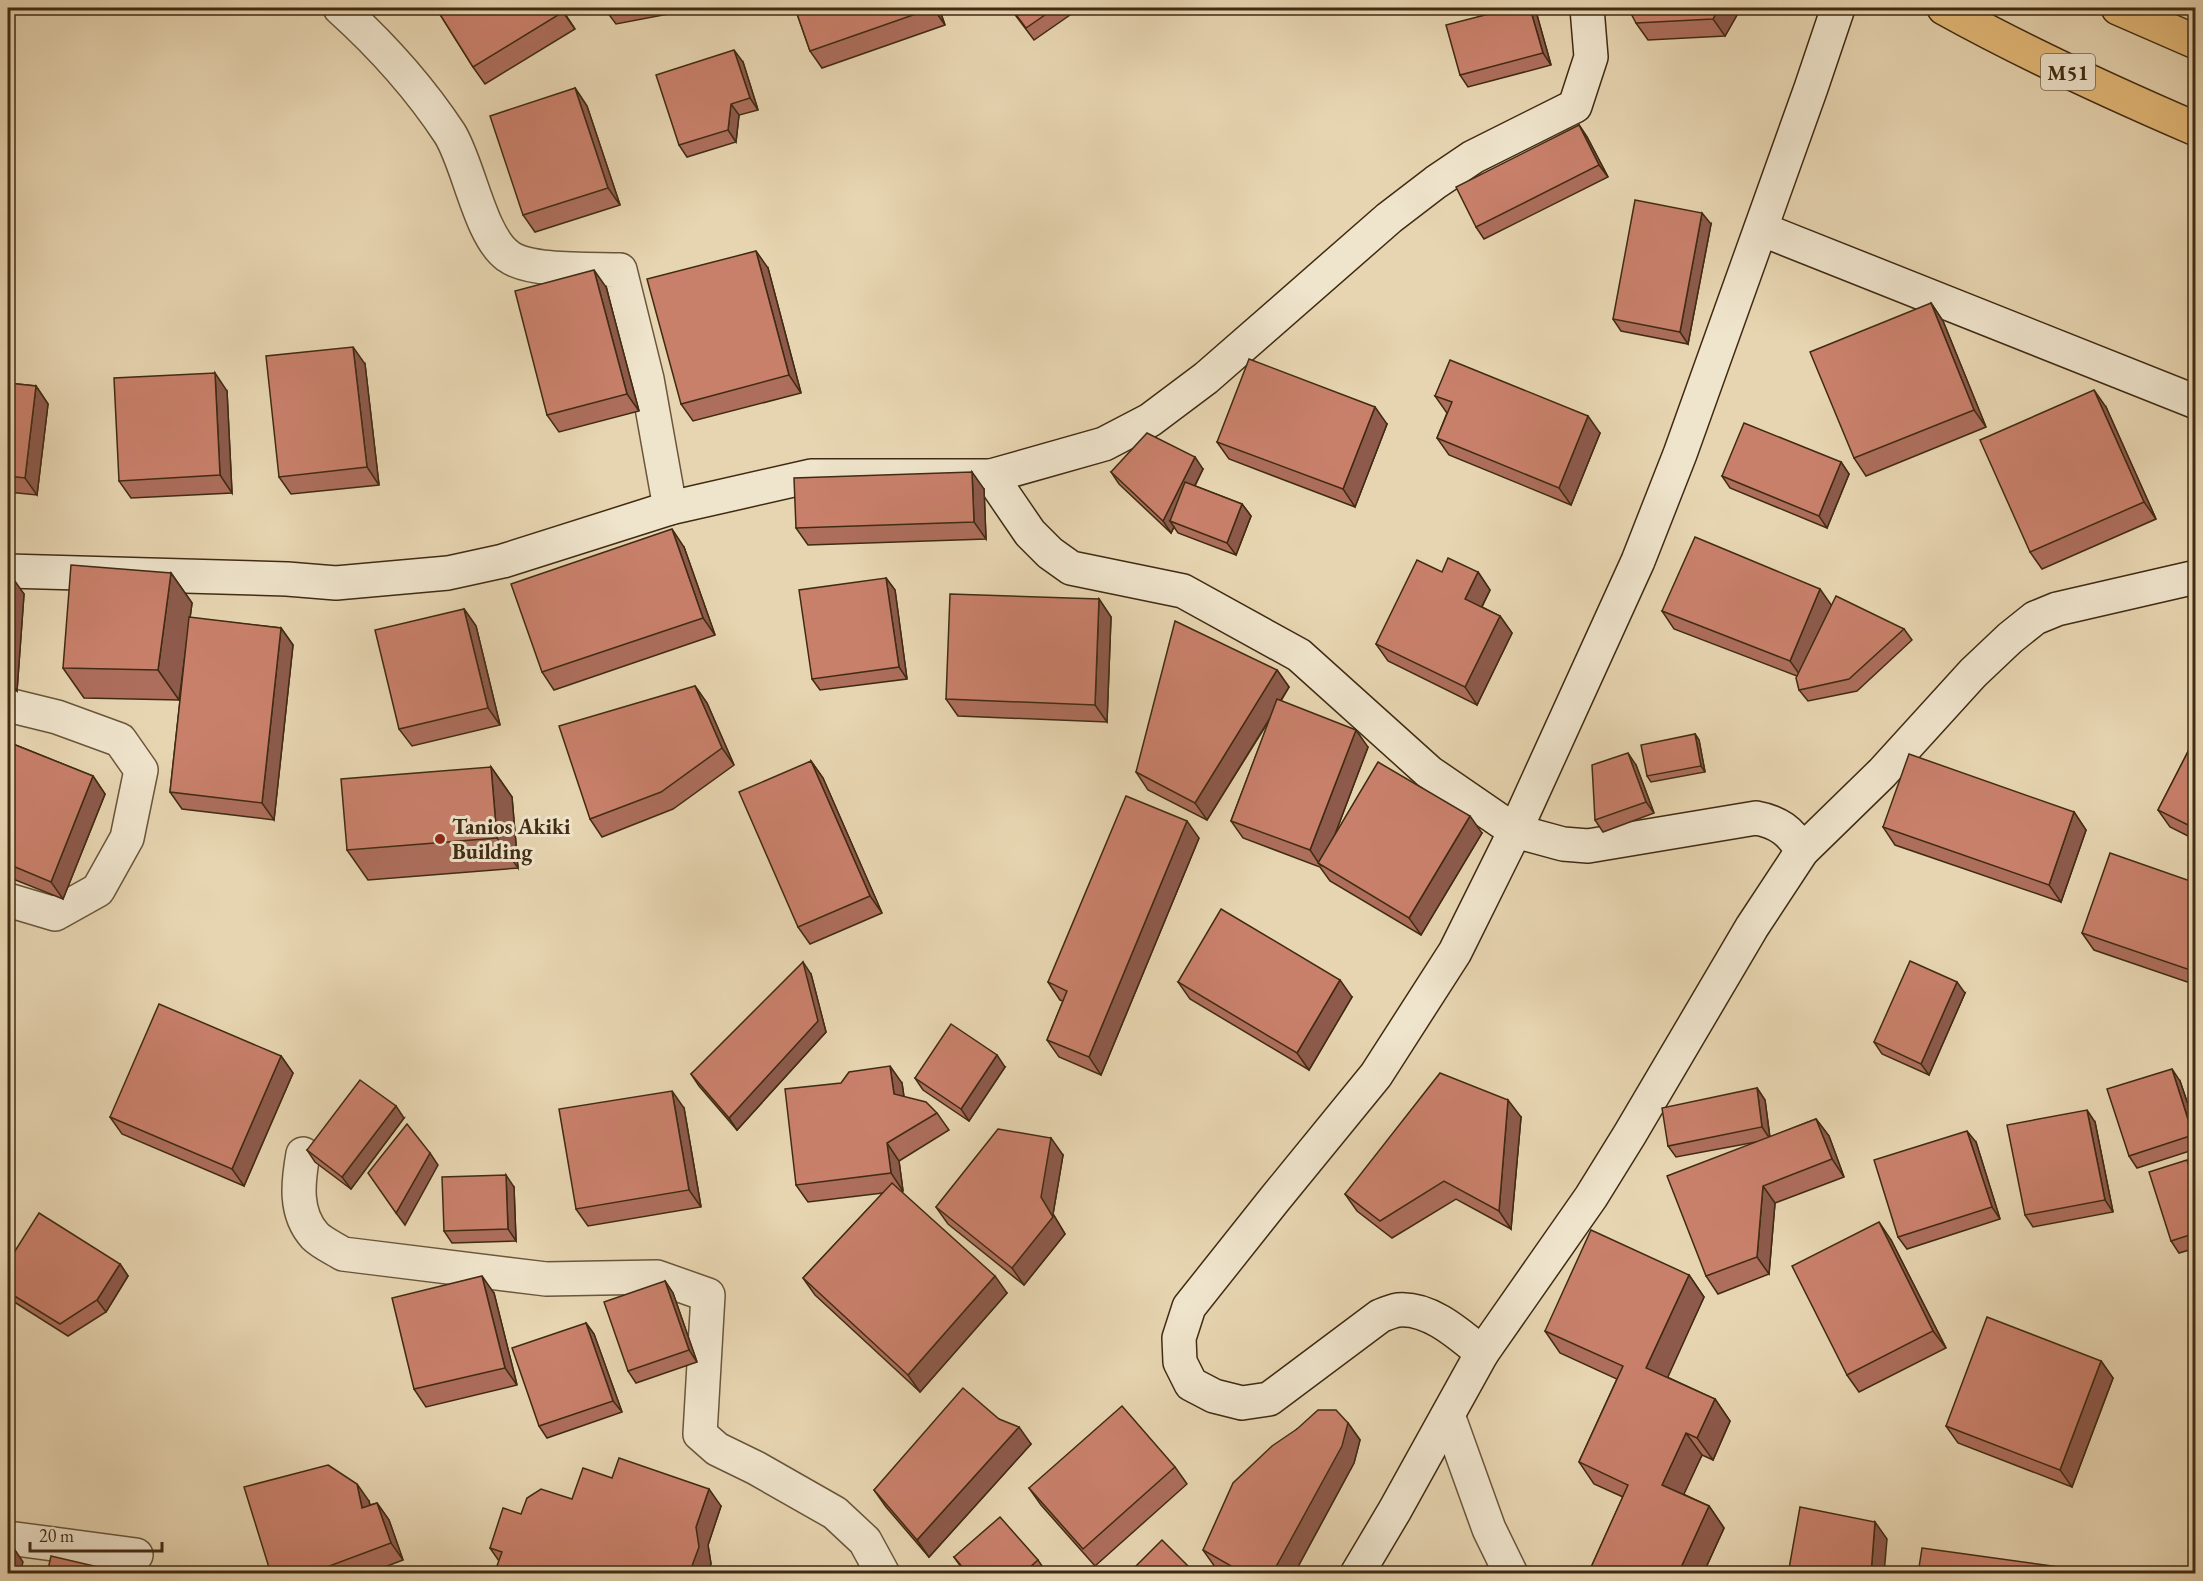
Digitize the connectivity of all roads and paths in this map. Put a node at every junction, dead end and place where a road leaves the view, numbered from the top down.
1 (340, 8) edge
2 (1587, 8) edge
3 (1838, 8) edge
4 (1944, 8) edge
5 (2118, 8) edge
6 (2196, 42) edge
7 (2196, 129) edge
8 (1761, 229) junction
9 (2196, 402) edge
10 (991, 476) junction
11 (669, 508) junction
12 (8, 571) edge
13 (2196, 577) edge
14 (8, 705) edge
15 (1515, 831) junction
16 (1802, 851) junction
17 (8, 900) edge
18 (303, 1154) dead end
19 (1482, 1353) junction
20 (1448, 1415) junction
21 (8, 1538) edge
22 (136, 1555) dead end
23 (883, 1574) edge
24 (1357, 1574) edge
25 (1511, 1574) edge

1 - 11 street
2 - 10 street
3 - 8 street
4 - 7 highway, M51
5 - 6 highway
8 - 9 street
8 - 15 street
10 - 11 street
10 - 15 street
11 - 12 street
13 - 16 street
14 - 17 street
15 - 16 street
15 - 19 street
16 - 19 street
18 - 23 street
19 - 20 street
20 - 24 street
20 - 25 street
21 - 22 street

